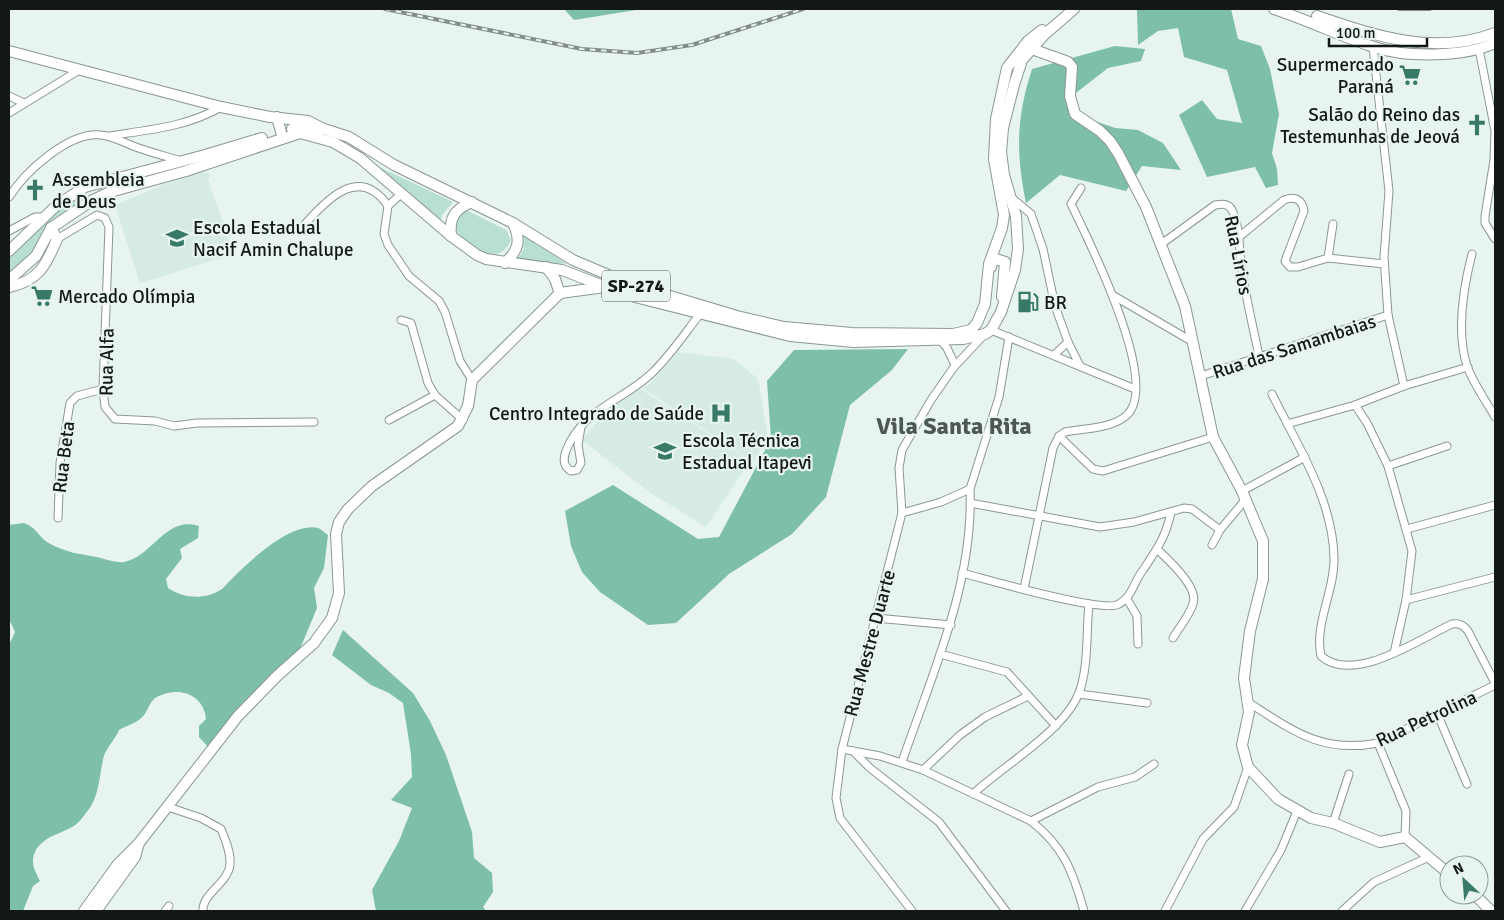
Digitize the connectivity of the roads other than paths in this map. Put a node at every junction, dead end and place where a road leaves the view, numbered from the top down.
1 (1067, 9) edge
2 (1074, 9) edge
3 (1274, 9) edge
4 (1294, 9) edge
5 (1495, 33) edge
6 (1495, 43) edge
7 (1374, 47) junction
8 (1032, 49) junction
9 (9, 51) edge
10 (1479, 54) junction
11 (81, 69) junction
12 (9, 96) edge
13 (24, 103) junction
14 (221, 108) junction
15 (9, 113) edge
16 (277, 117) junction
17 (324, 129) junction
18 (281, 132) junction
19 (109, 136) junction
20 (182, 161) junction
21 (85, 186) junction
22 (1081, 188) dead end
23 (402, 193) junction
24 (9, 197) edge
25 (1012, 198) junction
26 (91, 201) junction
27 (472, 202) junction
28 (388, 206) junction
29 (44, 217) junction
30 (513, 223) junction
31 (305, 224) dead end
32 (1333, 224) dead end
33 (51, 228) junction
34 (9, 231) edge
35 (451, 236) junction
36 (1239, 237) junction
37 (57, 239) junction
38 (1495, 239) edge
39 (42, 244) junction
40 (1160, 245) junction
41 (9, 251) edge
42 (1472, 254) dead end
43 (1328, 258) junction
44 (505, 263) junction
45 (1384, 264) junction
46 (43, 267) junction
47 (546, 267) junction
48 (9, 280) edge
49 (9, 287) edge
50 (605, 287) junction
51 (986, 288) junction
52 (560, 294) junction
53 (1114, 296) junction
54 (1003, 306) junction
55 (700, 314) junction
56 (1388, 315) junction
57 (401, 320) dead end
58 (988, 332) junction
59 (1009, 337) junction
60 (941, 341) junction
61 (1068, 342) junction
62 (1193, 342) junction
63 (1054, 356) junction
64 (1260, 356) junction
65 (955, 365) junction
66 (1080, 366) junction
67 (1468, 367) junction
68 (1201, 376) junction
69 (472, 380) junction
70 (1404, 386) junction
71 (104, 389) junction
72 (1135, 389) junction
73 (1272, 394) dead end
74 (435, 396) junction
75 (1355, 405) junction
76 (1495, 417) edge
77 (389, 420) dead end
78 (463, 420) junction
79 (314, 422) dead end
80 (1287, 424) junction
81 (581, 427) junction
82 (1059, 436) junction
83 (1213, 437) junction
84 (1447, 446) dead end
85 (1305, 457) junction
86 (1388, 466) junction
87 (970, 489) junction
88 (1244, 495) junction
89 (970, 503) junction
90 (1495, 506) edge
91 (1171, 512) junction
92 (902, 513) junction
93 (1039, 515) junction
94 (58, 518) dead end
95 (1407, 529) junction
96 (1220, 530) junction
97 (1212, 545) dead end
98 (1158, 550) junction
99 (962, 573) junction
100 (1495, 576) edge
101 (1024, 589) junction
102 (1126, 599) junction
103 (1406, 600) junction
104 (1089, 604) junction
105 (876, 618) junction
106 (951, 625) junction
107 (1173, 638) dead end
108 (1138, 644) dead end
109 (1394, 653) junction
110 (940, 654) junction
111 (1495, 684) edge
112 (1079, 694) junction
113 (1028, 696) junction
114 (1246, 701) junction
115 (1147, 703) dead end
116 (1437, 713) junction
117 (1056, 726) junction
118 (1378, 743) junction
119 (842, 749) junction
120 (853, 751) junction
121 (902, 762) junction
122 (1154, 764) dead end
123 (1248, 767) junction
124 (923, 770) junction
125 (1349, 774) dead end
126 (1467, 784) dead end
127 (973, 794) junction
128 (168, 807) junction
129 (1297, 811) junction
130 (1030, 821) junction
131 (1333, 823) junction
132 (1405, 837) junction
133 (139, 843) junction
134 (1429, 857) junction
135 (1439, 866) edge
136 (84, 911) edge
137 (96, 911) edge
138 (203, 911) edge
139 (912, 911) edge
140 (1006, 911) edge
141 (1084, 911) edge
142 (1165, 911) edge
143 (1245, 911) edge
144 (1342, 911) edge

1 - 51 main road, SP-274
2 - 8 main road
3 - 7 main road
4 - 5 main road
6 - 10 main road
7 - 10 main road
7 - 45 street
8 - 25 main road
8 - 40 main road
9 - 11 main road
10 - 38 street
11 - 13 street
11 - 14 main road
12 - 13 street
13 - 15 street
14 - 16 main road
14 - 19 street
16 - 17 main road
16 - 18 main road
17 - 18 main road, SP-274
17 - 27 main road, SP-274
18 - 20 main road, SP-274
19 - 20 street
19 - 24 street
20 - 21 main road, SP-274
21 - 26 main road
21 - 29 main road, SP-274
22 - 53 street
23 - 26 main road, SP-274
23 - 28 street
23 - 35 main road, SP-274
25 - 54 main road
25 - 61 street
26 - 33 main road, SP-274
27 - 30 main road, SP-274
27 - 35 main road
28 - 31 street
28 - 69 street
29 - 34 street
29 - 41 main road, SP-274
30 - 44 main road
30 - 51 main road, SP-274
32 - 43 street
33 - 37 main road
33 - 39 main road, SP-274
35 - 44 main road, SP-274
36 - 40 street, Rua Lírios
36 - 43 street
36 - 64 street, Rua Lírios
37 - 46 main road
37 - 71 street, Rua Alfa
39 - 46 main road
39 - 48 main road, SP-274
40 - 62 main road
42 - 67 street
43 - 45 street
44 - 47 main road, SP-274
45 - 56 street
46 - 49 main road
47 - 50 main road, SP-274
47 - 52 main road
50 - 52 main road
50 - 55 main road, SP-274
51 - 54 main road
52 - 69 main road
53 - 62 street
53 - 72 street
54 - 58 main road
55 - 60 main road, SP-274
55 - 81 street
56 - 64 street, Rua das Samambaias
56 - 70 street
57 - 74 street
58 - 59 street
58 - 60 main road, SP-274
58 - 65 street, Rua Mestre Duarte
59 - 63 street
59 - 87 street
60 - 65 street
61 - 63 street
61 - 66 street
62 - 68 main road
63 - 66 street
64 - 68 street, Rua das Samambaias
65 - 92 street, Rua Mestre Duarte
66 - 72 street
67 - 70 street
67 - 76 street
68 - 83 main road
69 - 78 main road
70 - 75 street
71 - 79 street, Rua Alfa
71 - 94 street, Rua Beta
72 - 82 street
73 - 80 street
74 - 77 street
74 - 78 street
75 - 80 street
75 - 86 street
78 - 128 main road
80 - 85 street
81 - 81 street
82 - 83 street
82 - 93 street
83 - 88 main road
84 - 86 street
85 - 88 street
85 - 109 street
86 - 95 street
87 - 89 street
87 - 92 street
88 - 96 street
88 - 114 main road
89 - 93 street
89 - 99 street
90 - 95 street
91 - 93 street
91 - 96 street
91 - 98 street
92 - 105 street, Rua Mestre Duarte
93 - 101 street
95 - 103 street
96 - 97 street
98 - 102 street
98 - 107 street
99 - 101 street
99 - 106 street
100 - 103 street
101 - 104 street
102 - 104 street
102 - 108 street
103 - 109 street
104 - 112 street
105 - 106 street
105 - 119 street, Rua Mestre Duarte
106 - 110 street
109 - 111 street
110 - 113 street
110 - 121 street
111 - 116 street, Rua Petrolina
112 - 115 street
112 - 117 street
113 - 117 street
113 - 124 street
114 - 118 street, Rua Petrolina
114 - 123 main road
116 - 118 street, Rua Petrolina
116 - 126 street
117 - 127 street
118 - 132 street
119 - 120 street
119 - 139 street, Rua Mestre Duarte
120 - 121 street
120 - 140 street
121 - 124 street
122 - 130 street
123 - 129 main road
123 - 142 street
124 - 127 street
125 - 131 street
127 - 130 street
128 - 133 main road
128 - 138 street
129 - 131 main road
129 - 143 street
130 - 141 street
131 - 132 main road
132 - 134 main road
133 - 136 main road
133 - 137 main road
134 - 135 main road
134 - 144 street

